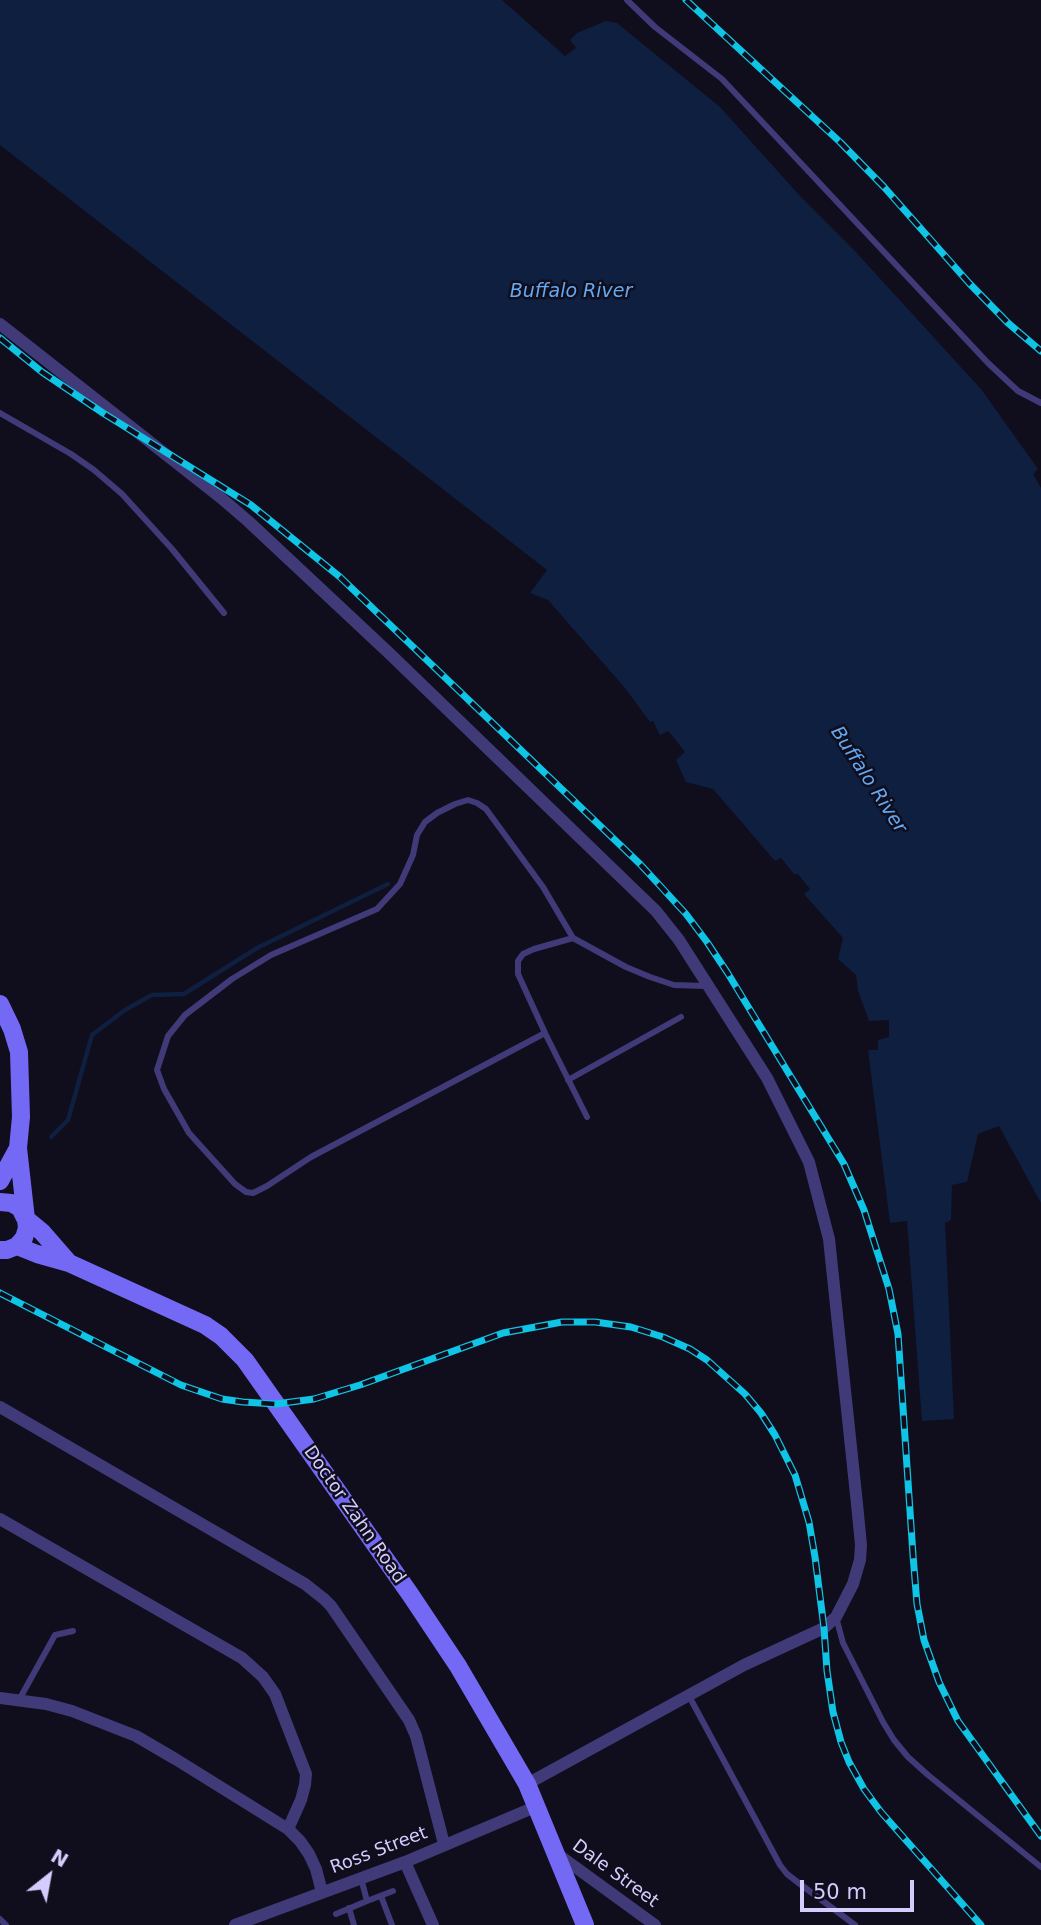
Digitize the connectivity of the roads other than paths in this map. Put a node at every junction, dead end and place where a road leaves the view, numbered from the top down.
1 (627, 0) edge
2 (0, 324) edge
3 (1041, 403) edge
4 (0, 413) edge
5 (224, 613) dead end
6 (573, 938) junction
7 (708, 986) junction
8 (0, 1004) edge
9 (681, 1017) dead end
10 (545, 1034) junction
11 (568, 1080) junction
12 (587, 1117) dead end
13 (18, 1148) junction
14 (0, 1181) edge
15 (0, 1202) edge
16 (25, 1217) junction
17 (8, 1248) edge
18 (69, 1263) junction
19 (0, 1407) edge
20 (0, 1519) edge
21 (836, 1617) junction
22 (73, 1631) dead end
23 (689, 1695) junction
24 (0, 1698) edge
25 (19, 1700) junction
26 (527, 1784) junction
27 (535, 1807) junction
28 (288, 1829) junction
29 (444, 1844) junction
30 (554, 1851) junction
31 (405, 1861) junction
32 (1041, 1867) edge
33 (361, 1878) junction
34 (393, 1891) dead end
35 (322, 1892) junction
36 (382, 1896) junction
37 (367, 1901) junction
38 (349, 1909) junction
39 (336, 1914) dead end
40 (270, 1919) edge
41 (0, 1920) edge
42 (6, 1925) edge
43 (235, 1925) edge
44 (354, 1925) edge
45 (392, 1925) edge
46 (433, 1925) edge
47 (585, 1925) edge
48 (655, 1925) edge
49 (856, 1925) edge

1 - 3 lane
2 - 7 street
4 - 5 lane
6 - 7 lane
6 - 10 lane
6 - 10 lane
7 - 21 street
8 - 13 street, Doctor Zahn Road
9 - 11 lane
10 - 11 lane
11 - 12 lane
13 - 14 street, Doctor Zahn Road
13 - 16 street, Doctor Zahn Road
15 - 16 street, Doctor Zahn Road
16 - 17 street, Doctor Zahn Road
16 - 18 street, Doctor Zahn Road
17 - 18 street, Doctor Zahn Road
18 - 26 street, Doctor Zahn Road
19 - 29 street
20 - 28 street
21 - 23 street
21 - 32 lane
22 - 25 lane
23 - 26 street
23 - 49 lane
24 - 25 street
25 - 28 street
26 - 27 street, Doctor Zahn Road
27 - 29 street, Ross Street
27 - 30 street, Doctor Zahn Road
28 - 35 street
29 - 31 street, Ross Street
30 - 47 street, Doctor Zahn Road
30 - 48 street, Dale Street
31 - 33 street, Ross Street
31 - 46 street
33 - 35 street, Ross Street
33 - 37 lane
34 - 36 lane
35 - 40 street, Ross Street
36 - 37 lane
36 - 45 lane
37 - 38 lane
38 - 39 lane
38 - 44 lane
40 - 43 street, Ross Street
41 - 42 lane

